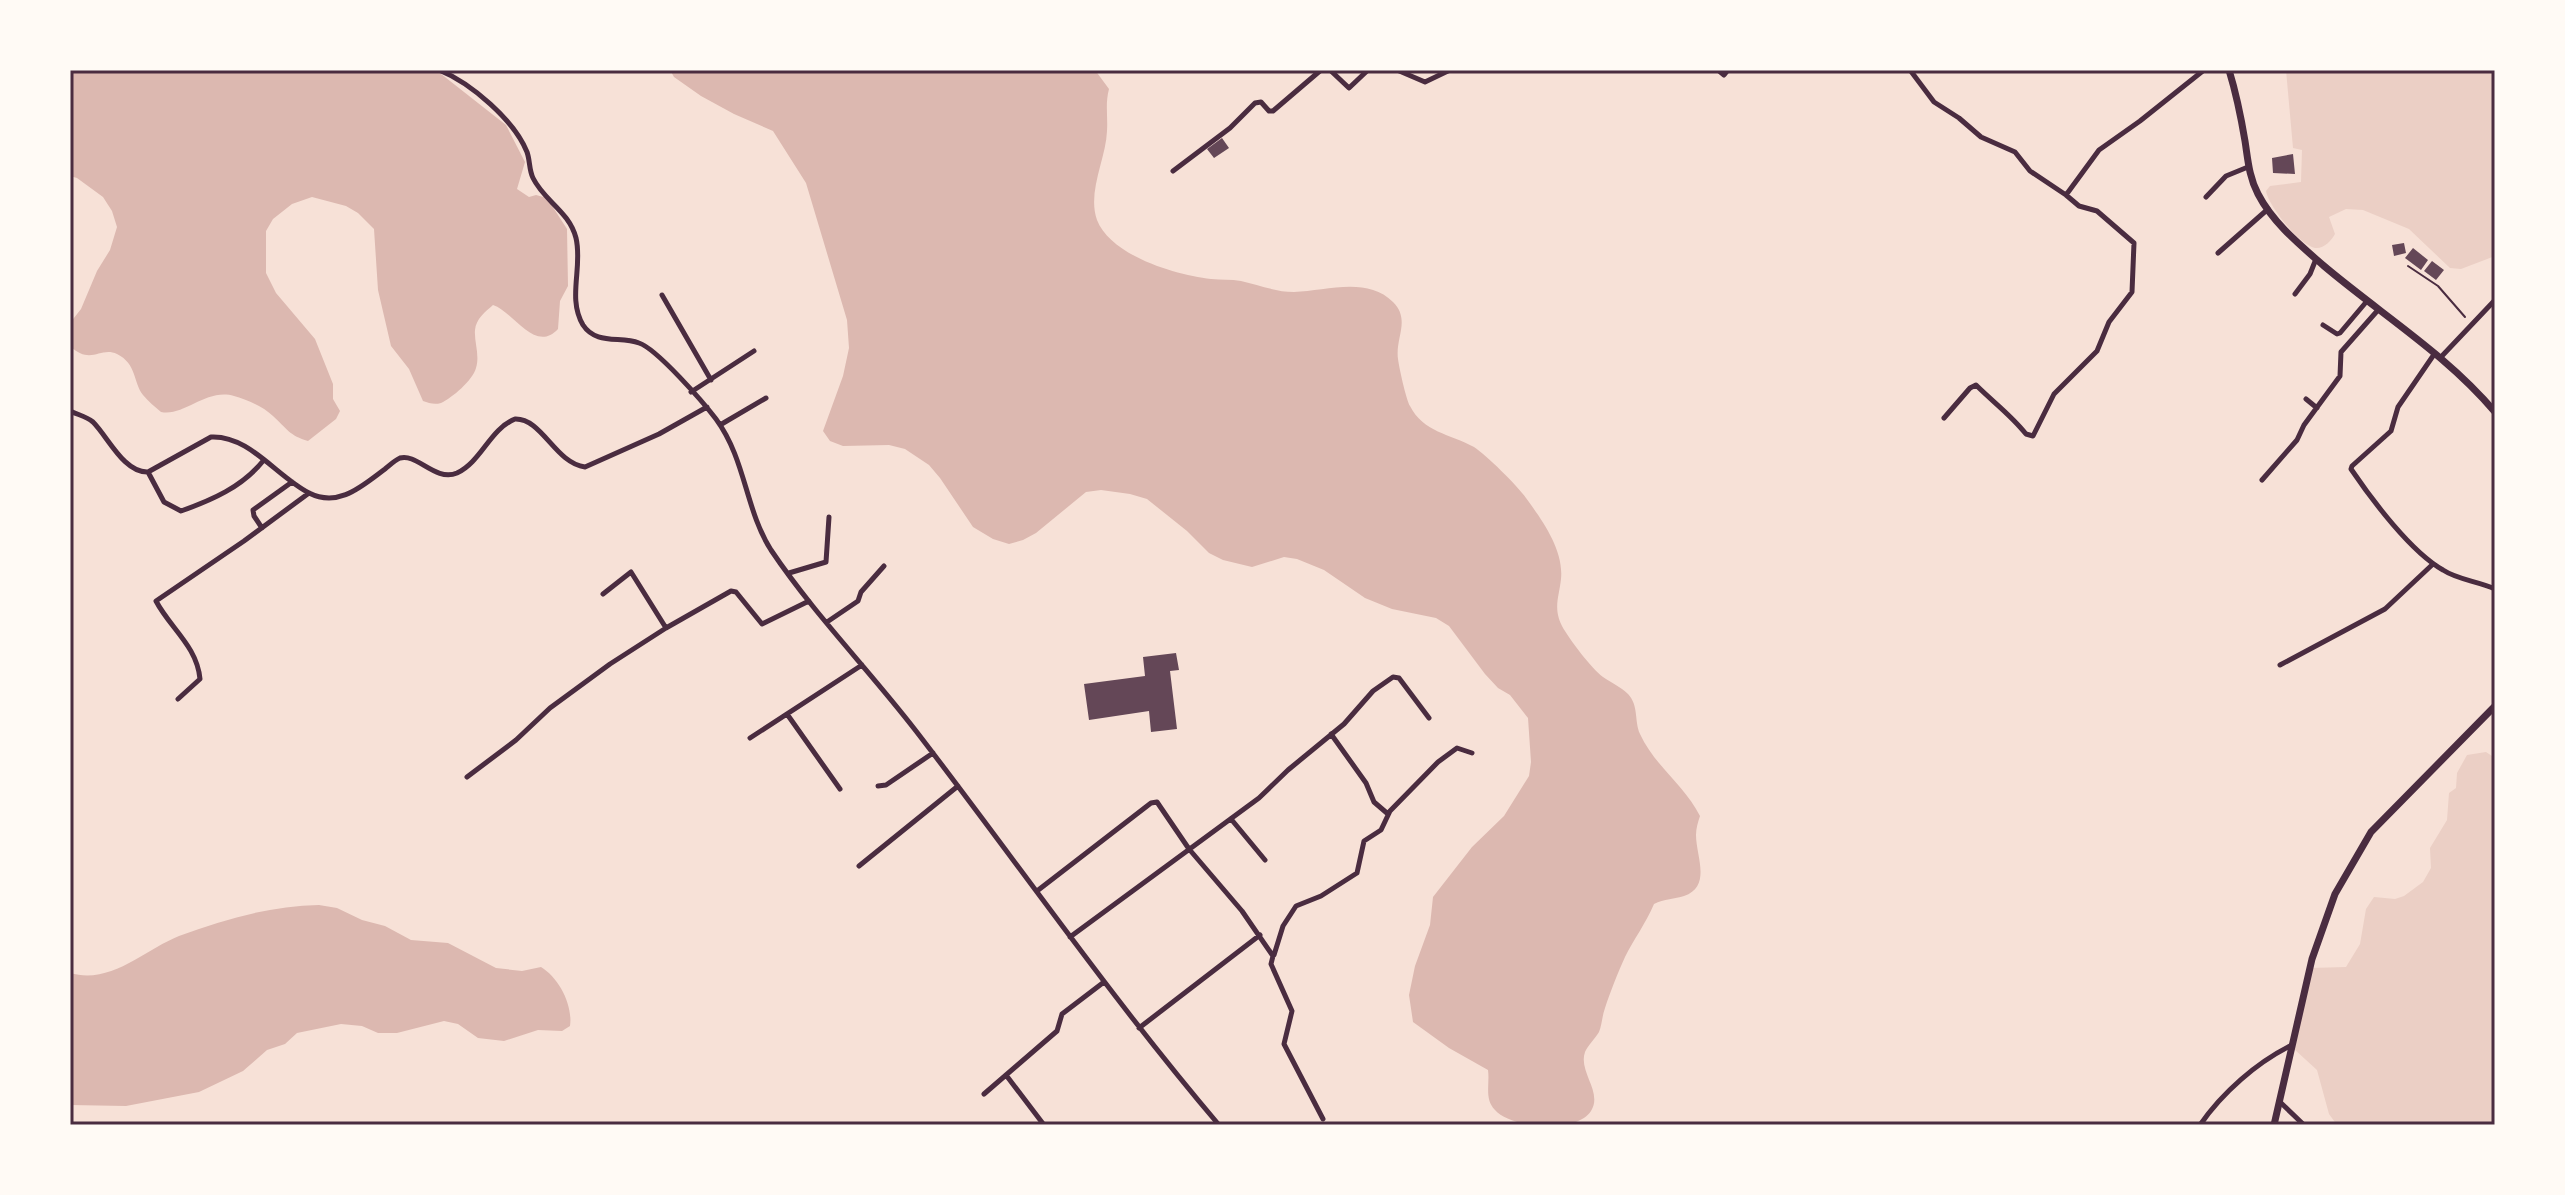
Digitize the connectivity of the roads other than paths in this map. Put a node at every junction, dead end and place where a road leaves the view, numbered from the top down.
1 (439, 70) edge
2 (1321, 70) edge
3 (1330, 70) edge
4 (1368, 70) edge
5 (1397, 70) edge
6 (1450, 70) edge
7 (1718, 70) edge
8 (1728, 70) edge
9 (1910, 70) edge
10 (2204, 70) edge
11 (2229, 70) edge
12 (2248, 167) junction
13 (1173, 171) dead end
14 (2066, 195) junction
15 (2206, 197) dead end
16 (2268, 209) junction
17 (2218, 253) dead end
18 (2316, 259) junction
19 (2295, 294) dead end
20 (662, 295) dead end
21 (2495, 300) edge
22 (2367, 301) junction
23 (2378, 310) junction
24 (2323, 325) dead end
25 (754, 351) dead end
26 (2438, 355) junction
27 (711, 380) junction
28 (691, 392) junction
29 (766, 398) dead end
30 (2306, 399) dead end
31 (707, 407) junction
32 (2317, 408) junction
33 (70, 411) edge
34 (2495, 412) edge
35 (1944, 418) dead end
36 (720, 425) junction
37 (263, 461) junction
38 (148, 472) junction
39 (2262, 480) dead end
40 (292, 482) junction
41 (309, 493) junction
42 (829, 517) dead end
43 (262, 528) junction
44 (2433, 564) junction
45 (884, 566) dead end
46 (789, 573) junction
47 (2495, 589) edge
48 (603, 594) dead end
49 (809, 601) junction
50 (827, 622) junction
51 (666, 628) junction
52 (862, 665) junction
53 (2280, 665) dead end
54 (178, 699) dead end
55 (2495, 706) edge
56 (787, 714) junction
57 (1429, 718) dead end
58 (1331, 734) junction
59 (750, 738) dead end
60 (933, 753) junction
61 (1472, 753) dead end
62 (467, 777) dead end
63 (878, 786) dead end
64 (958, 786) junction
65 (840, 789) dead end
66 (1388, 814) junction
67 (1231, 819) junction
68 (1189, 849) junction
69 (1265, 860) dead end
70 (859, 866) dead end
71 (1037, 891) junction
72 (1260, 935) junction
73 (1070, 937) junction
74 (1273, 956) junction
75 (1104, 982) junction
76 (1139, 1028) junction
77 (2294, 1044) junction
78 (1006, 1075) junction
79 (984, 1094) dead end
80 (2279, 1101) junction
81 (1323, 1119) dead end
82 (1044, 1125) edge
83 (1219, 1125) edge
84 (2200, 1125) edge
85 (2274, 1125) edge
86 (2304, 1125) edge

1 - 28 street
2 - 13 street
3 - 4 street
5 - 6 street
7 - 8 street
9 - 14 street
10 - 14 street
11 - 12 main road
12 - 15 street
12 - 16 main road
14 - 35 street
16 - 17 street
16 - 18 main road
18 - 19 street
18 - 22 main road
20 - 27 street
21 - 26 street
22 - 23 main road
22 - 24 street
23 - 26 main road
23 - 32 street
25 - 27 street
26 - 34 main road
26 - 44 street
27 - 28 street
28 - 31 street
29 - 36 street
30 - 32 street
31 - 36 street
31 - 41 street
32 - 39 street
33 - 38 street
36 - 46 street
37 - 38 street
37 - 38 street
37 - 40 street
40 - 41 street
40 - 43 street
41 - 43 street
42 - 46 street
43 - 54 street
44 - 47 street
44 - 53 street
45 - 50 street
46 - 49 street
48 - 51 street
49 - 50 street
49 - 51 street
50 - 52 street
51 - 62 street
52 - 56 street
52 - 60 street
55 - 77 main road
56 - 59 street
56 - 65 street
57 - 58 street
58 - 66 street
58 - 67 street
60 - 63 street
60 - 64 street
61 - 66 street
64 - 70 street
64 - 71 street
66 - 74 street
67 - 68 street
67 - 69 street
68 - 71 street
68 - 72 street
68 - 73 street
71 - 73 street
72 - 74 street
72 - 76 street
73 - 75 street
74 - 81 street
75 - 76 street
75 - 78 street
76 - 83 street
77 - 80 main road
77 - 84 street
78 - 79 street
78 - 82 street
80 - 85 main road
80 - 86 street

